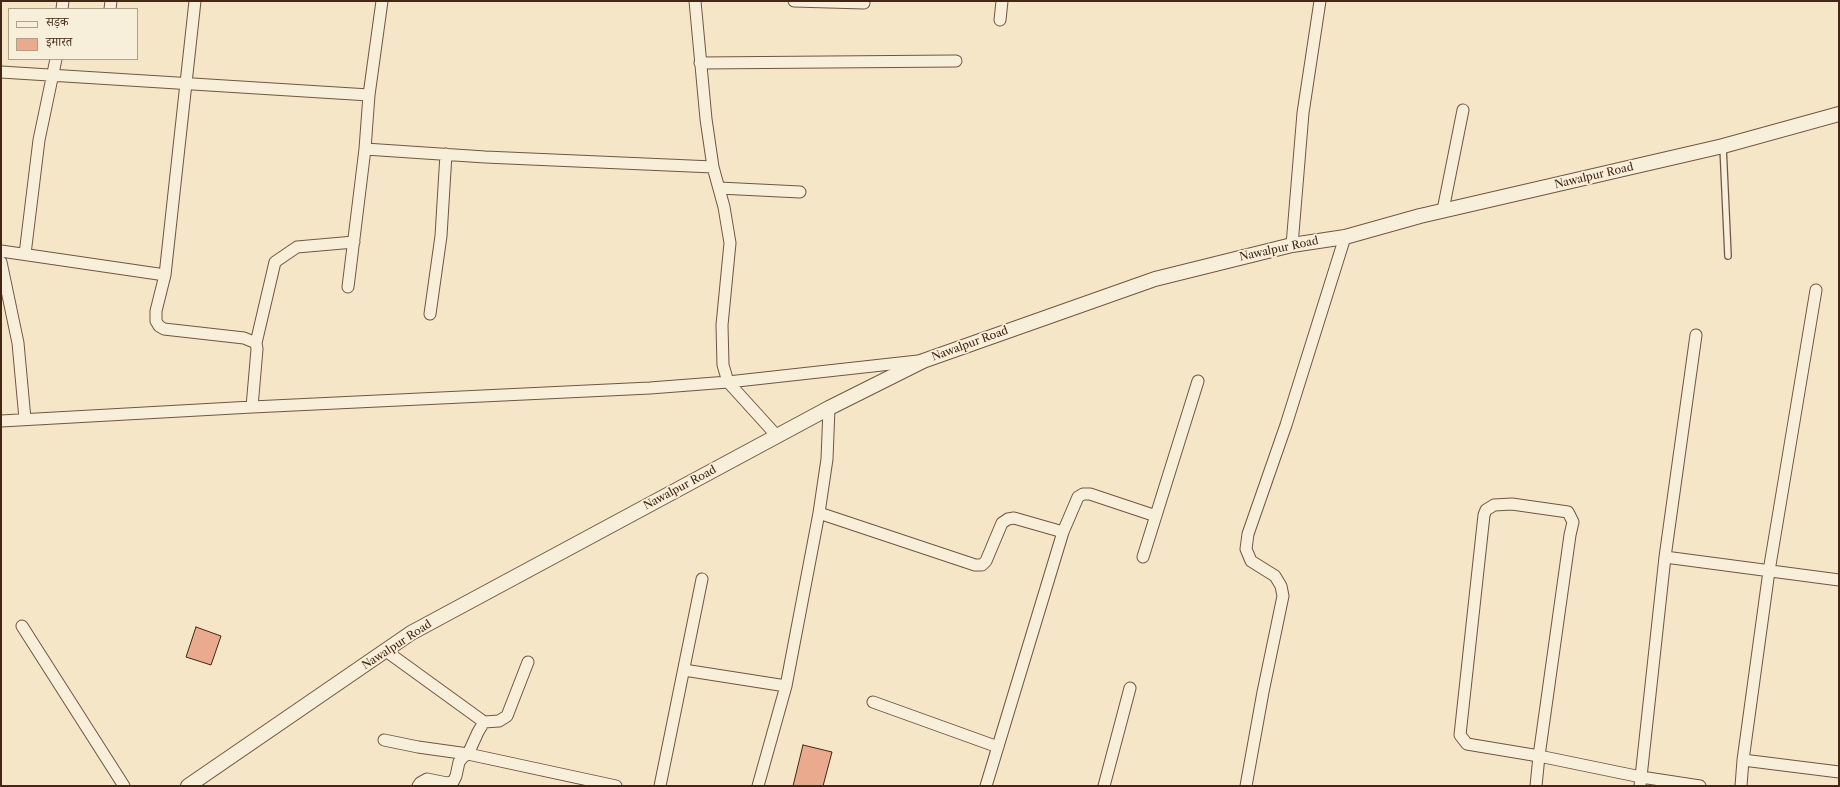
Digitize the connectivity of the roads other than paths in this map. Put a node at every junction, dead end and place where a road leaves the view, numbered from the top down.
1 (195, 1) edge
2 (382, 1) edge
3 (695, 1) edge
4 (794, 1) edge
5 (1002, 1) edge
6 (1320, 1) edge
7 (864, 3) dead end
8 (1000, 20) dead end
9 (56, 60) edge
10 (956, 61) dead end
11 (700, 63) junction
12 (1, 72) edge
13 (52, 75) junction
14 (186, 84) junction
15 (369, 95) junction
16 (1463, 110) dead end
17 (1839, 114) edge
18 (1723, 146) junction
19 (365, 149) junction
20 (446, 154) junction
21 (713, 167) junction
22 (719, 188) junction
23 (800, 192) dead end
24 (1443, 210) junction
25 (1345, 237) junction
26 (354, 242) junction
27 (1292, 245) junction
28 (1, 251) edge
29 (25, 254) junction
30 (1728, 256) dead end
31 (1, 262) edge
32 (165, 275) junction
33 (348, 287) dead end
34 (1816, 290) dead end
35 (430, 314) dead end
36 (1696, 335) dead end
37 (256, 342) junction
38 (923, 361) junction
39 (1198, 381) dead end
40 (728, 382) junction
41 (252, 406) junction
42 (829, 408) junction
43 (25, 419) junction
44 (1, 421) edge
45 (777, 436) junction
46 (819, 513) junction
47 (1156, 516) junction
48 (1063, 532) junction
49 (1143, 556) dead end
50 (1665, 558) junction
51 (1769, 571) junction
52 (702, 579) dead end
53 (1839, 580) edge
54 (22, 626) dead end
55 (386, 651) junction
56 (528, 662) dead end
57 (684, 670) junction
58 (786, 686) junction
59 (1130, 688) dead end
60 (873, 702) dead end
61 (484, 722) junction
62 (384, 740) dead end
63 (998, 747) junction
64 (468, 754) junction
65 (1540, 756) junction
66 (1743, 760) junction
67 (1839, 772) edge
68 (1640, 782) edge
69 (124, 786) edge
70 (188, 786) edge
71 (418, 786) edge
72 (616, 786) edge
73 (660, 786) edge
74 (758, 786) edge
75 (986, 786) edge
76 (1104, 786) edge
77 (1246, 786) edge
78 (1536, 786) edge
79 (1700, 786) edge
80 (1741, 786) edge

1 - 14 street
2 - 15 street
3 - 11 street
4 - 7 street
5 - 8 street
6 - 27 street
9 - 13 street
10 - 11 street
11 - 21 street
12 - 13 street
13 - 14 street
13 - 29 street
14 - 15 street
14 - 32 street
15 - 19 street
16 - 24 street
17 - 18 street, Nawalpur Road
18 - 24 street, Nawalpur Road
18 - 30 lane
19 - 20 street
19 - 26 street
20 - 21 street
20 - 35 street
21 - 22 street
22 - 23 street
22 - 40 street
24 - 25 street, Nawalpur Road
25 - 27 street, Nawalpur Road
25 - 77 street
26 - 33 street
26 - 37 street
27 - 38 street, Nawalpur Road
28 - 29 street
29 - 32 street
31 - 43 street
32 - 37 street
34 - 51 street
36 - 50 street
37 - 41 street
38 - 40 street
38 - 42 street, Nawalpur Road
39 - 47 street
40 - 41 street
40 - 45 street
41 - 43 street
42 - 45 street, Nawalpur Road
42 - 46 street
43 - 44 street
45 - 55 street, Nawalpur Road
46 - 48 street
46 - 58 street
47 - 48 street
47 - 49 street
48 - 63 street
50 - 51 street
50 - 68 street
51 - 53 street
51 - 66 street
52 - 57 street
54 - 69 street
55 - 61 street
55 - 70 street, Nawalpur Road
56 - 61 street
57 - 58 street
57 - 73 street
58 - 74 street
59 - 76 street
60 - 63 street
61 - 64 street
62 - 64 street
63 - 75 street
64 - 71 street
64 - 72 street
65 - 65 street
65 - 68 street
65 - 78 street
66 - 67 street
66 - 80 street
68 - 79 street

